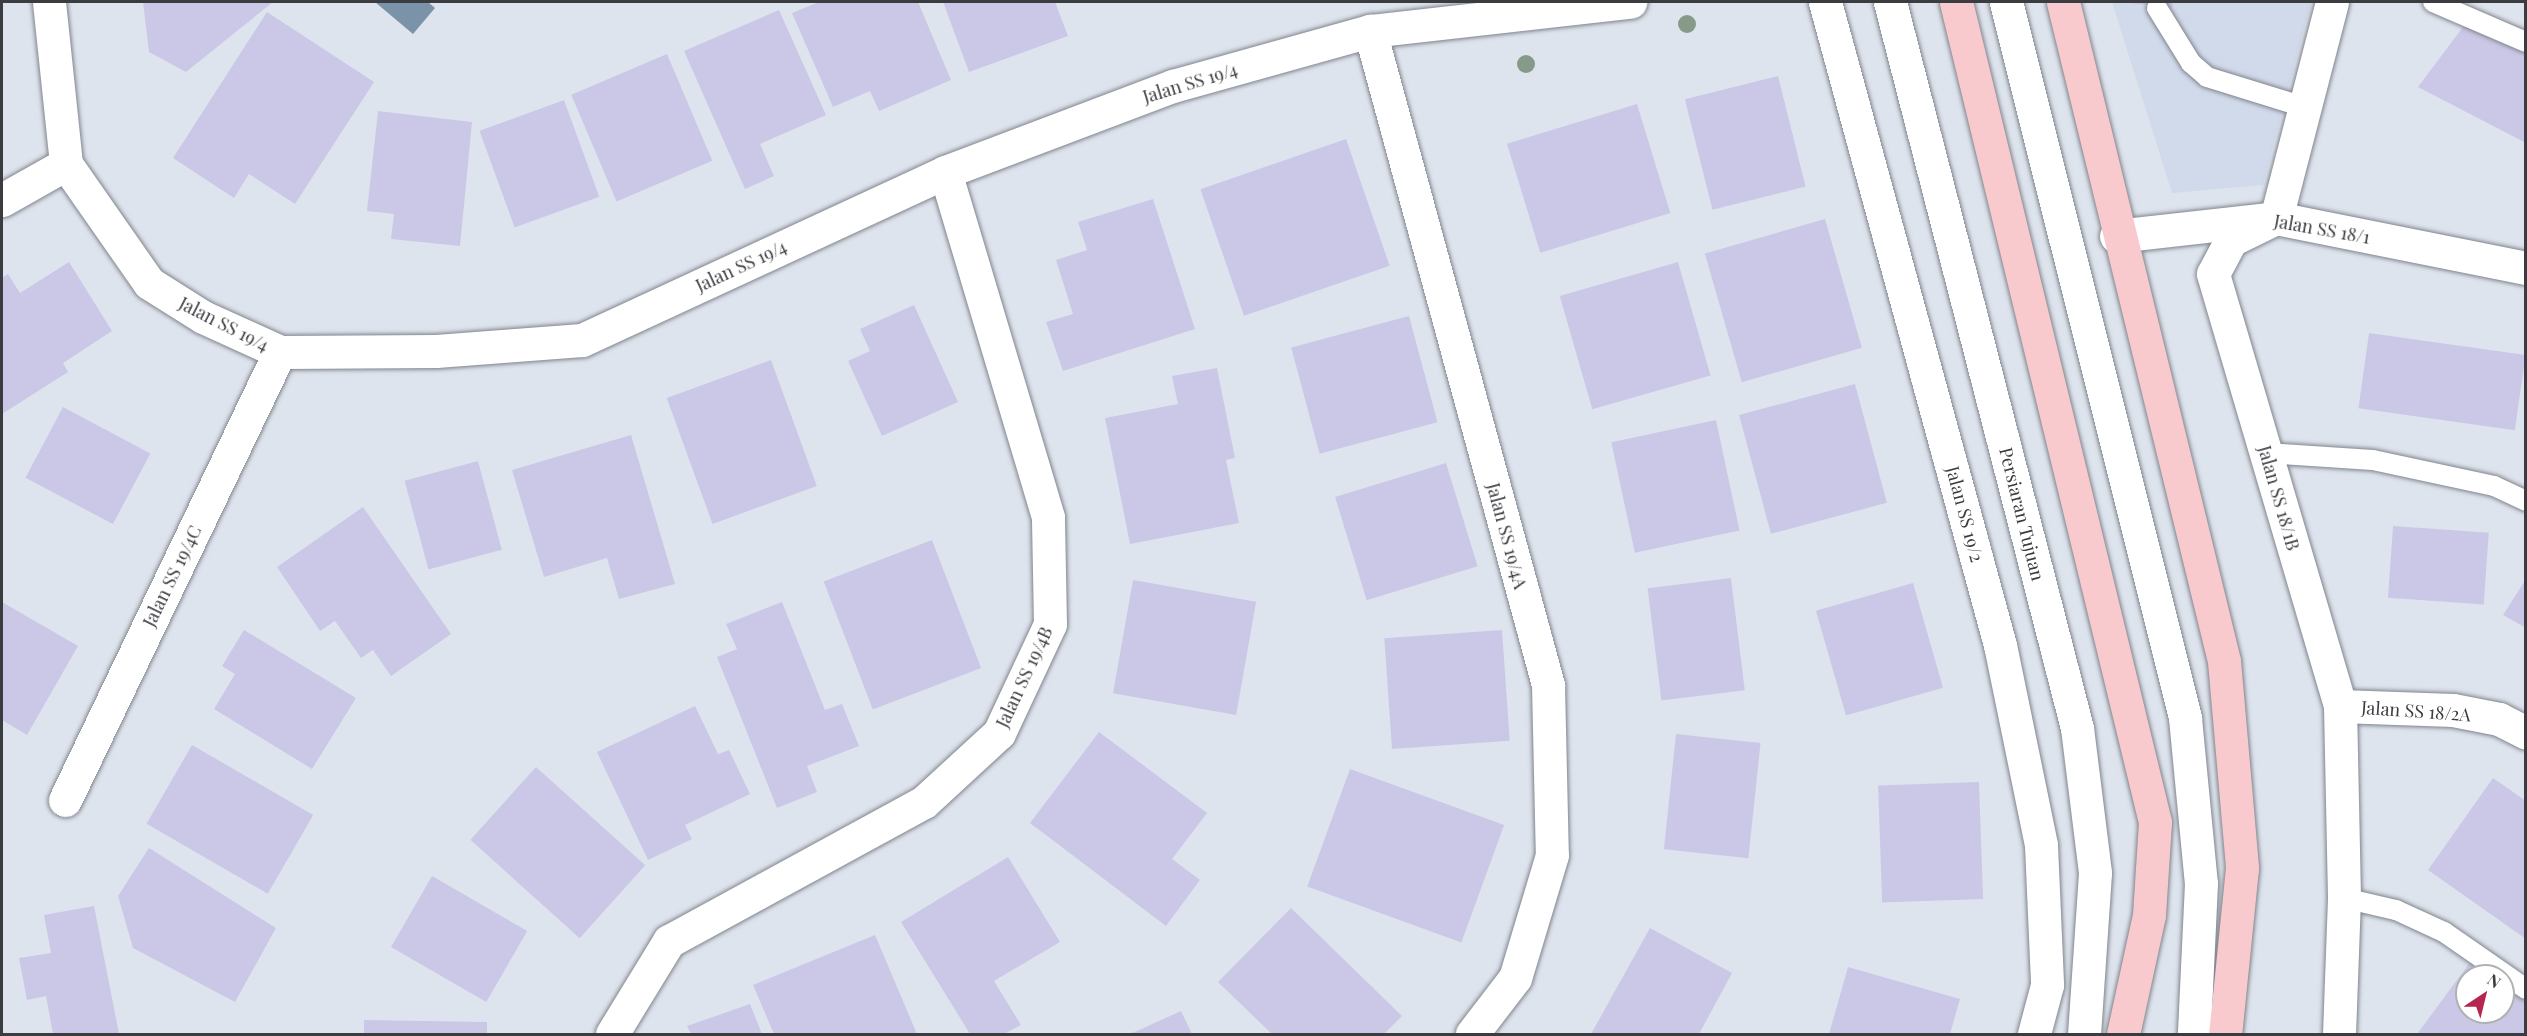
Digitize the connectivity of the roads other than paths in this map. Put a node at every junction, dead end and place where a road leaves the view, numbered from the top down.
1 (49, 2) edge
2 (1630, 2) edge
3 (1825, 2) edge
4 (1890, 2) edge
5 (1956, 2) edge
6 (2006, 2) edge
7 (2063, 2) edge
8 (2332, 2) edge
9 (2433, 2) edge
10 (2157, 8) dead end
11 (1370, 31) junction
12 (2526, 42) edge
13 (2304, 107) junction
14 (66, 164) junction
15 (945, 172) junction
16 (2, 200) edge
17 (2276, 218) junction
18 (2116, 236) junction
19 (2526, 268) edge
20 (280, 352) junction
21 (2266, 453) junction
22 (2526, 501) edge
23 (2340, 706) junction
24 (2526, 733) edge
25 (65, 800) dead end
26 (2344, 898) junction
27 (2526, 989) edge
28 (612, 1035) edge
29 (1472, 1035) edge
30 (2034, 1035) edge
31 (2084, 1035) edge
32 (2123, 1035) edge
33 (2194, 1035) edge
34 (2225, 1035) edge
35 (2339, 1035) edge

1 - 14 street, Jalan SS 19/4
2 - 11 street, Jalan SS 19/4
3 - 30 street, Jalan SS 19/2
4 - 31 street, Persiaran Tujuan
5 - 32 highway
6 - 33 street
7 - 18 highway
8 - 13 street
9 - 12 lane
10 - 13 lane
11 - 15 street, Jalan SS 19/4
11 - 29 street, Jalan SS 19/4A
13 - 17 street
14 - 16 street
14 - 20 street, Jalan SS 19/4
15 - 20 street, Jalan SS 19/4
15 - 28 street, Jalan SS 19/4B
17 - 18 street, Jalan SS 18/1
17 - 19 street, Jalan SS 18/1
17 - 21 street, Jalan SS 18/1B
18 - 34 highway
20 - 25 street, Jalan SS 19/4C
21 - 22 lane
21 - 23 street, Jalan SS 18/1B
23 - 24 street, Jalan SS 18/2A
23 - 26 street, Jalan SS 18/1B
26 - 27 lane
26 - 35 street, Jalan SS 18/1B

